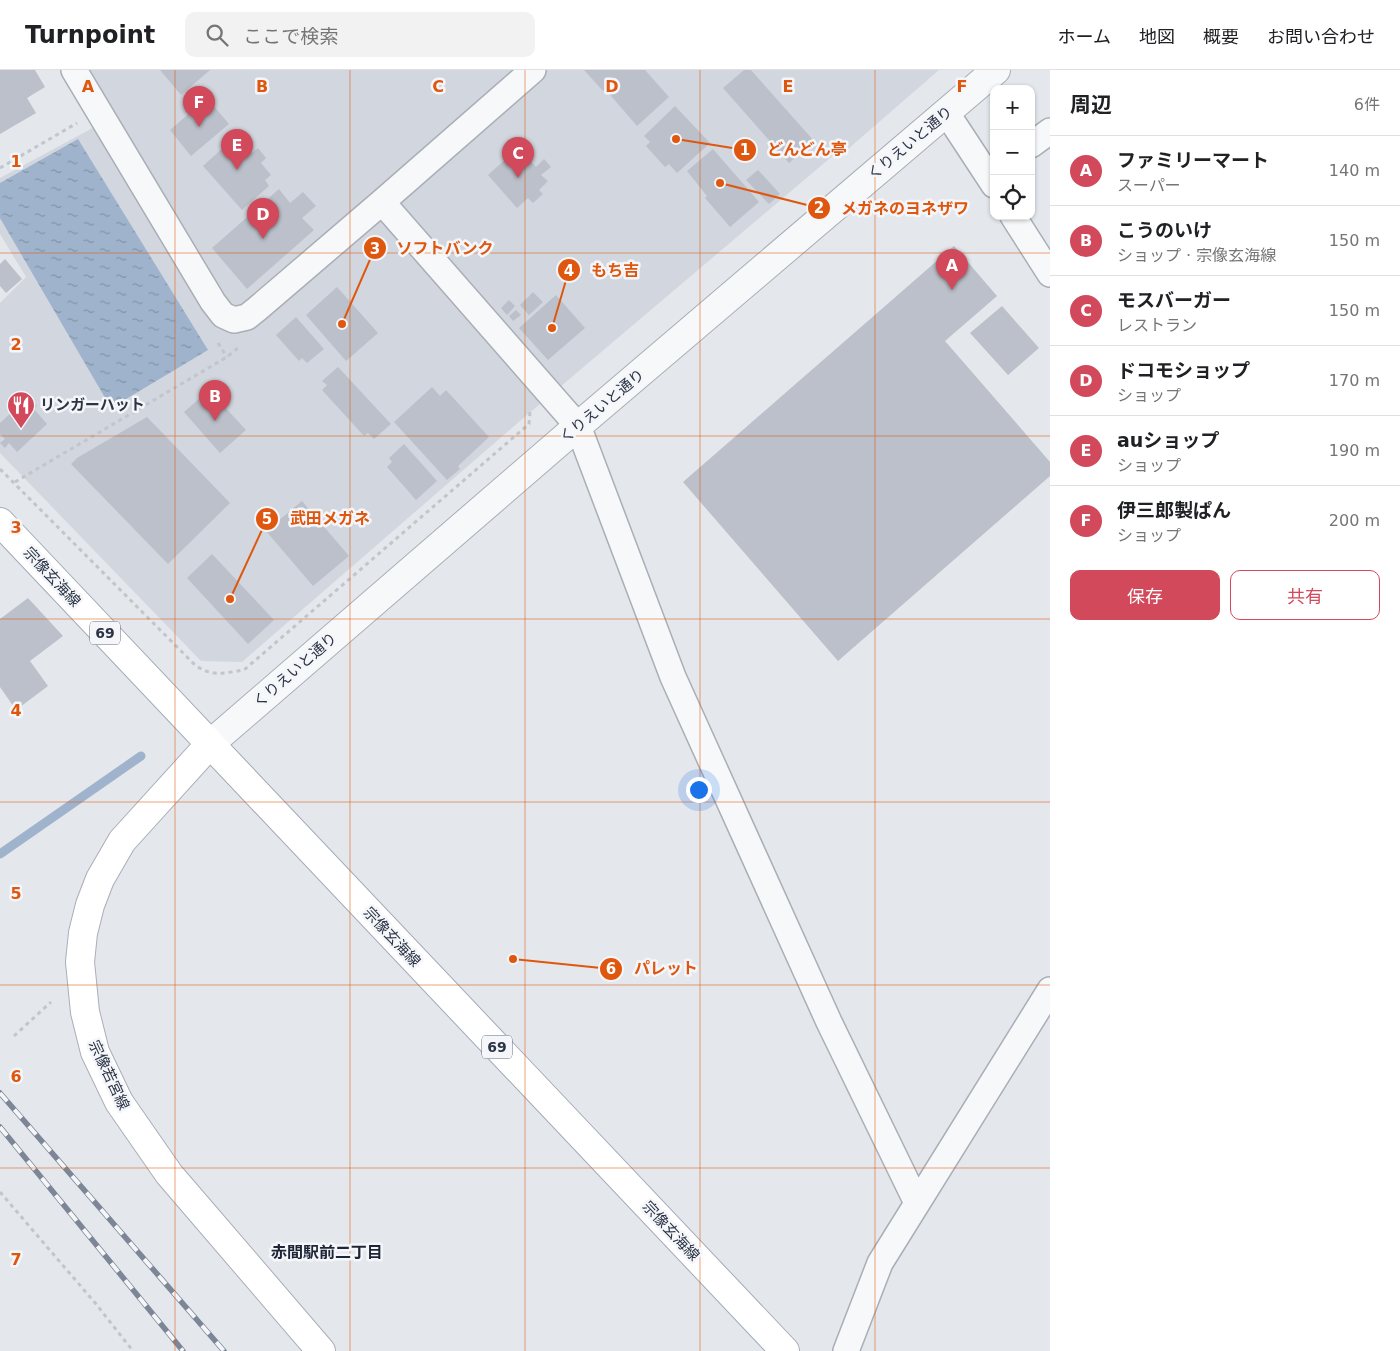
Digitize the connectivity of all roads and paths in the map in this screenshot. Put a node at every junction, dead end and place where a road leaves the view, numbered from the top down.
1 (74, 70) edge
2 (533, 70) edge
3 (996, 70) edge
4 (946, 112) junction
5 (82, 120) dead end
6 (1050, 131) edge
7 (1035, 142) edge
8 (0, 168) edge
9 (990, 175) edge
10 (382, 202) junction
11 (1016, 220) edge
12 (1050, 274) edge
13 (242, 345) dead end
14 (530, 408) dead end
15 (578, 426) junction
16 (0, 469) edge
17 (14, 482) junction
18 (0, 522) edge
19 (210, 744) junction
20 (1047, 1000) edge
21 (51, 1002) dead end
22 (14, 1036) dead end
23 (0, 1192) edge
24 (917, 1203) junction
25 (133, 1351) edge
26 (321, 1351) edge
27 (785, 1351) edge
28 (846, 1351) edge

1 - 10 street
2 - 10 street
3 - 4 street, くりえいと通り
4 - 9 street
4 - 15 street, くりえいと通り
5 - 8 path
6 - 7 street
10 - 15 street
11 - 12 street
13 - 17 path
14 - 17 path
15 - 19 street, くりえいと通り
15 - 24 street
16 - 17 path
18 - 19 main road, 宗像玄海線 / 69
19 - 26 main road, 宗像若宮線
19 - 27 main road, 宗像玄海線 / 69
20 - 24 street
21 - 22 path
23 - 25 path
24 - 28 street

